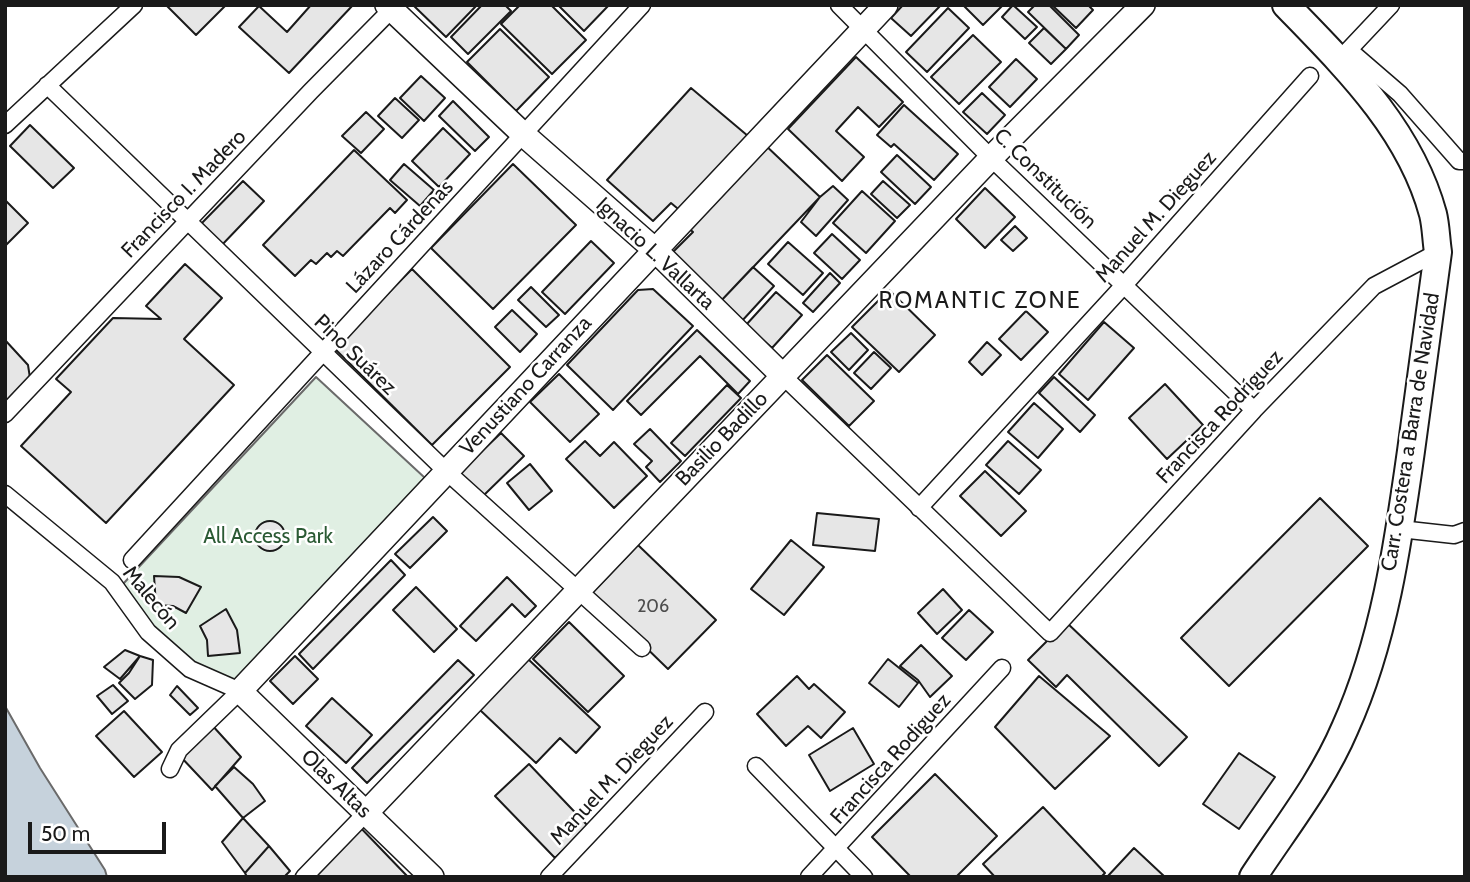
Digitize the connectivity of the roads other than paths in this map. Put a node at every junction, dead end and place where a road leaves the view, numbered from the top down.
1 (134, 5) edge
2 (642, 5) edge
3 (839, 5) edge
4 (886, 5) edge
5 (1143, 5) edge
6 (1286, 5) edge
7 (1391, 5) edge
8 (392, 7) edge
9 (863, 29) junction
10 (1344, 55) junction
11 (1310, 76) dead end
12 (47, 85) junction
13 (5, 125) edge
14 (524, 135) junction
15 (991, 158) junction
16 (1465, 161) edge
17 (187, 222) junction
18 (654, 250) junction
19 (1438, 252) junction
20 (1125, 284) junction
21 (321, 352) junction
22 (782, 376) junction
23 (10, 409) edge
24 (1254, 410) junction
25 (446, 471) junction
26 (5, 494) edge
27 (919, 508) junction
28 (1401, 529) junction
29 (1465, 531) edge
30 (132, 560) dead end
31 (579, 590) junction
32 (1050, 633) joint
33 (642, 648) dead end
34 (1002, 668) dead end
35 (240, 691) junction
36 (705, 712) dead end
37 (756, 766) dead end
38 (170, 769) dead end
39 (366, 813) junction
40 (837, 849) junction
41 (304, 877) edge
42 (432, 877) edge
43 (549, 877) edge
44 (809, 877) edge
45 (864, 877) edge
46 (1253, 877) edge

1 - 12 street
2 - 14 street, Lázaro Cárdenas
3 - 9 street, C. Constitución
4 - 9 street, Venustiano Carranza
5 - 15 street, Basilio Badillo
6 - 10 main road, Carr. Costera a Barra de Navidad
7 - 10 street
8 - 14 street, Ignacio L. Vallarta
8 - 17 street, Francisco I. Madero
9 - 15 street, C. Constitución
9 - 18 street, Venustiano Carranza
10 - 16 street
10 - 19 main road, Carr. Costera a Barra de Navidad
11 - 20 street, Manuel M. Dieguez
12 - 13 street
12 - 17 street, Pino Suárez
14 - 18 street, Ignacio L. Vallarta
14 - 21 street, Lázaro Cárdenas
15 - 20 street, C. Constitución
15 - 22 street, Basilio Badillo
17 - 21 street, Pino Suárez
17 - 23 street, Francisco I. Madero
18 - 22 street, Ignacio L. Vallarta
18 - 25 street, Venustiano Carranza
19 - 24 street, Francisca Rodríguez
19 - 28 main road, Carr. Costera a Barra de Navidad
20 - 24 street, C. Constitución
20 - 27 street, Manuel M. Dieguez
21 - 25 street, Pino Suárez
21 - 30 street, Lázaro Cárdenas
22 - 27 street, Ignacio L. Vallarta
22 - 31 street, Basilio Badillo
24 - 32 street, Francisca Rodríguez
25 - 31 street, Pino Suárez
25 - 35 street, Venustiano Carranza
26 - 35 street, Malecón
27 - 32 street, Ignacio L. Vallarta
28 - 29 street
28 - 46 main road, Carr. Costera a Barra de Navidad
31 - 33 street, Pino Suárez
31 - 39 street, Basilio Badillo
34 - 40 street, Francisca Rodiguez
35 - 38 street, Venustiano Carranza
35 - 39 street, Olas Altas
36 - 43 street, Manuel M. Dieguez
37 - 40 street
39 - 41 street, Basilio Badillo
39 - 42 street, Olas Altas
40 - 44 street, Francisca Rodiguez
40 - 45 street

